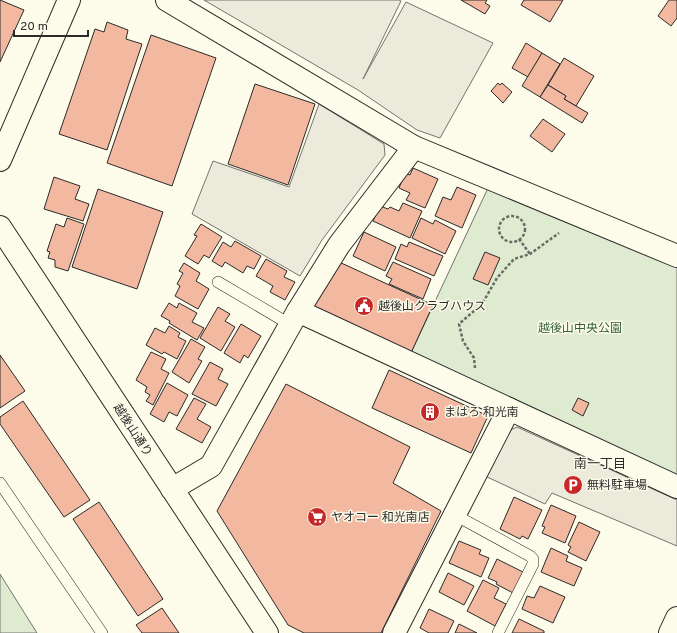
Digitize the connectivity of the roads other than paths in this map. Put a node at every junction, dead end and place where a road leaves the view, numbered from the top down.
1 (69, 0) edge
2 (167, 0) edge
3 (414, 147) junction
4 (0, 160) edge
5 (0, 227) edge
6 (677, 256) edge
7 (218, 282) dead end
8 (295, 318) junction
9 (508, 409) junction
10 (0, 483) edge
11 (677, 487) edge
12 (172, 489) junction
13 (454, 515) junction
14 (677, 618) edge
15 (102, 633) edge
16 (267, 633) edge
17 (394, 633) edge
18 (498, 633) edge
19 (670, 633) edge

1 - 4 street
2 - 3 street
3 - 6 street
3 - 8 street
5 - 12 street, 越後山通り
7 - 8 lane
8 - 9 street
8 - 12 street
9 - 11 street
9 - 13 street
10 - 15 lane
12 - 16 street, 越後山通り
13 - 17 street
13 - 18 lane
14 - 19 street

